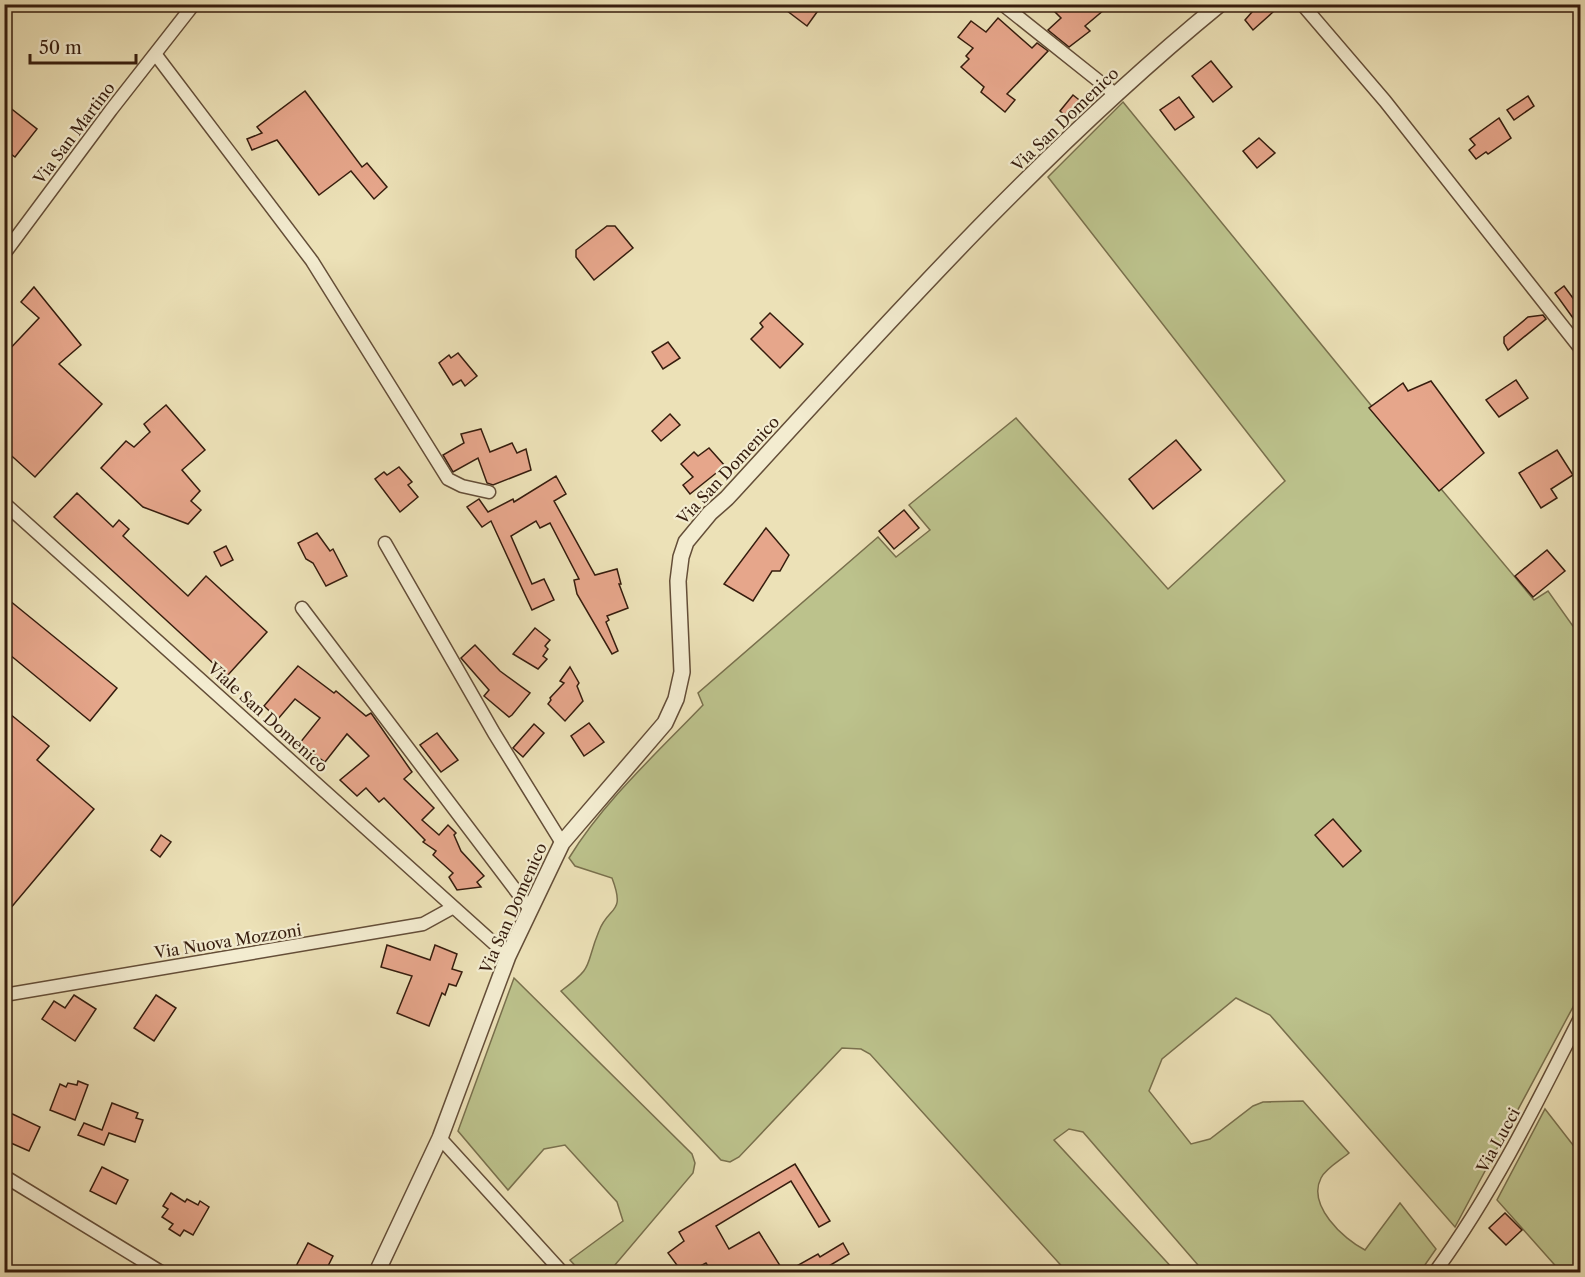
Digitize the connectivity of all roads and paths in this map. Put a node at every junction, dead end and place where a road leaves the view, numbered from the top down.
1 (194, 4) edge
2 (1002, 4) edge
3 (1220, 4) edge
4 (1302, 4) edge
5 (156, 55) junction
6 (1115, 94) junction
7 (4, 254) edge
8 (1581, 348) edge
9 (489, 492) dead end
10 (4, 503) edge
11 (385, 543) dead end
12 (302, 608) dead end
13 (562, 843) junction
14 (452, 908) junction
15 (529, 908) junction
16 (508, 956) junction
17 (4, 995) edge
18 (1581, 1018) edge
19 (440, 1138) junction
20 (4, 1176) edge
21 (161, 1272) edge
22 (377, 1272) edge
23 (562, 1272) edge
24 (1435, 1272) edge

1 - 5 street, Via San Martino
2 - 6 street
3 - 6 street, Via San Domenico
4 - 8 street
5 - 7 street, Via San Martino
5 - 9 street
6 - 13 street, Via San Domenico
10 - 14 street, Viale San Domenico
11 - 13 street
12 - 15 street
13 - 15 street, Via San Domenico
14 - 16 street, Viale San Domenico
14 - 17 street, Via Nuova Mozzoni
15 - 16 street, Via San Domenico
16 - 19 street, Via San Domenico
18 - 24 street, Via Lucci
19 - 22 street, Via San Domenico
19 - 23 street
20 - 21 street

